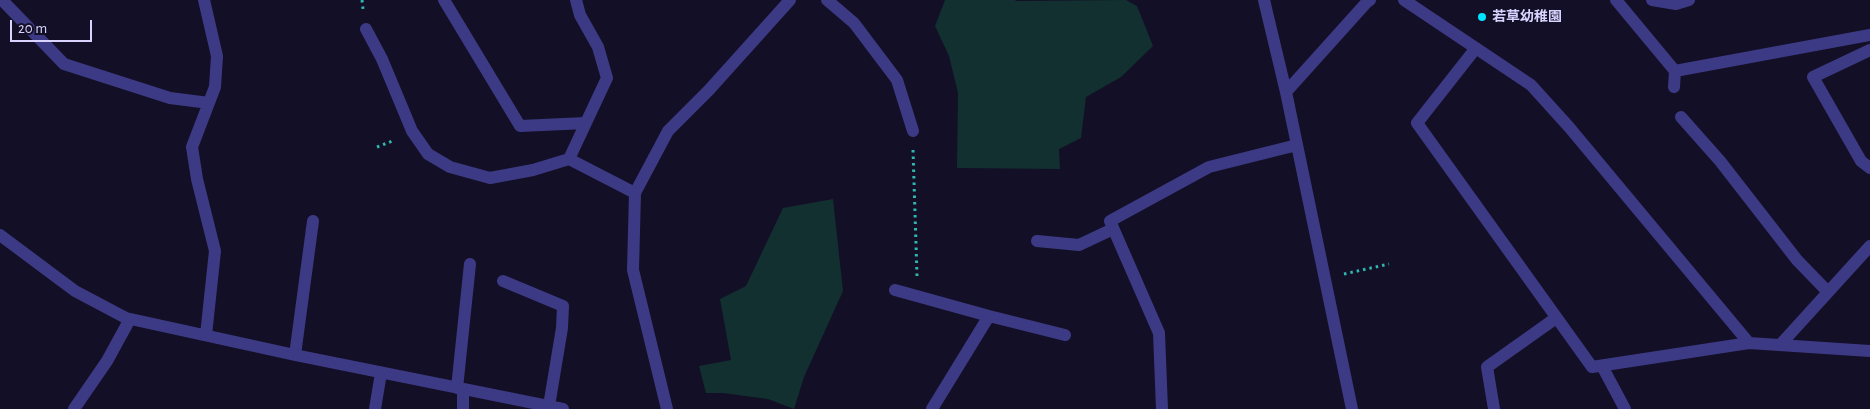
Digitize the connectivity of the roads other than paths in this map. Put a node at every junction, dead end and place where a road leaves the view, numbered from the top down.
1 (2, 0) edge
2 (204, 0) edge
3 (444, 0) edge
4 (576, 0) edge
5 (790, 0) edge
6 (826, 0) edge
7 (1264, 0) edge
8 (1370, 0) edge
9 (1404, 0) edge
10 (1616, 0) edge
11 (1652, 0) edge
12 (1689, 0) edge
13 (365, 33) dead end
14 (1870, 35) edge
15 (1476, 48) junction
16 (1870, 50) edge
17 (1675, 71) junction
18 (1674, 87) dead end
19 (1286, 92) junction
20 (209, 103) junction
21 (1681, 117) dead end
22 (586, 123) junction
23 (913, 131) road end
24 (1297, 146) junction
25 (569, 160) junction
26 (1870, 168) edge
27 (635, 193) junction
28 (313, 221) dead end
29 (1113, 229) junction
30 (0, 235) edge
31 (1038, 241) dead end
32 (1870, 246) edge
33 (470, 264) dead end
34 (503, 281) dead end
35 (895, 290) dead end
36 (1828, 292) junction
37 (989, 316) junction
38 (1556, 318) junction
39 (130, 319) junction
40 (1065, 335) dead end
41 (206, 336) junction
42 (1749, 343) junction
43 (1780, 345) junction
44 (1870, 351) edge
45 (295, 355) junction
46 (1602, 366) junction
47 (381, 373) junction
48 (460, 388) junction
49 (549, 406) junction
50 (74, 409) edge
51 (375, 409) edge
52 (463, 409) edge
53 (563, 409) edge
54 (667, 409) edge
55 (932, 409) edge
56 (1162, 409) edge
57 (1352, 409) edge
58 (1494, 409) edge
59 (1625, 409) edge

1 - 20 street
2 - 20 street
3 - 22 street
4 - 22 street
5 - 27 street
6 - 23 street
7 - 19 street
8 - 19 street
9 - 15 street
10 - 17 street
11 - 12 street
13 - 25 street
14 - 17 street
15 - 38 street
15 - 42 street
16 - 26 street
17 - 18 street
19 - 24 street
20 - 41 street
21 - 36 street
22 - 25 street
24 - 29 street
24 - 57 street
25 - 27 street
27 - 54 street
28 - 45 street
29 - 31 street
29 - 56 street
30 - 39 street
32 - 36 street
33 - 48 street
34 - 49 street
35 - 37 street
36 - 43 street
37 - 40 street
37 - 55 street
38 - 46 street
38 - 58 street
39 - 41 street
39 - 50 street
41 - 45 street
42 - 43 street
42 - 46 street
43 - 44 street
45 - 47 street
46 - 59 street
47 - 48 street
47 - 51 street
48 - 49 street
48 - 52 street
49 - 53 street

